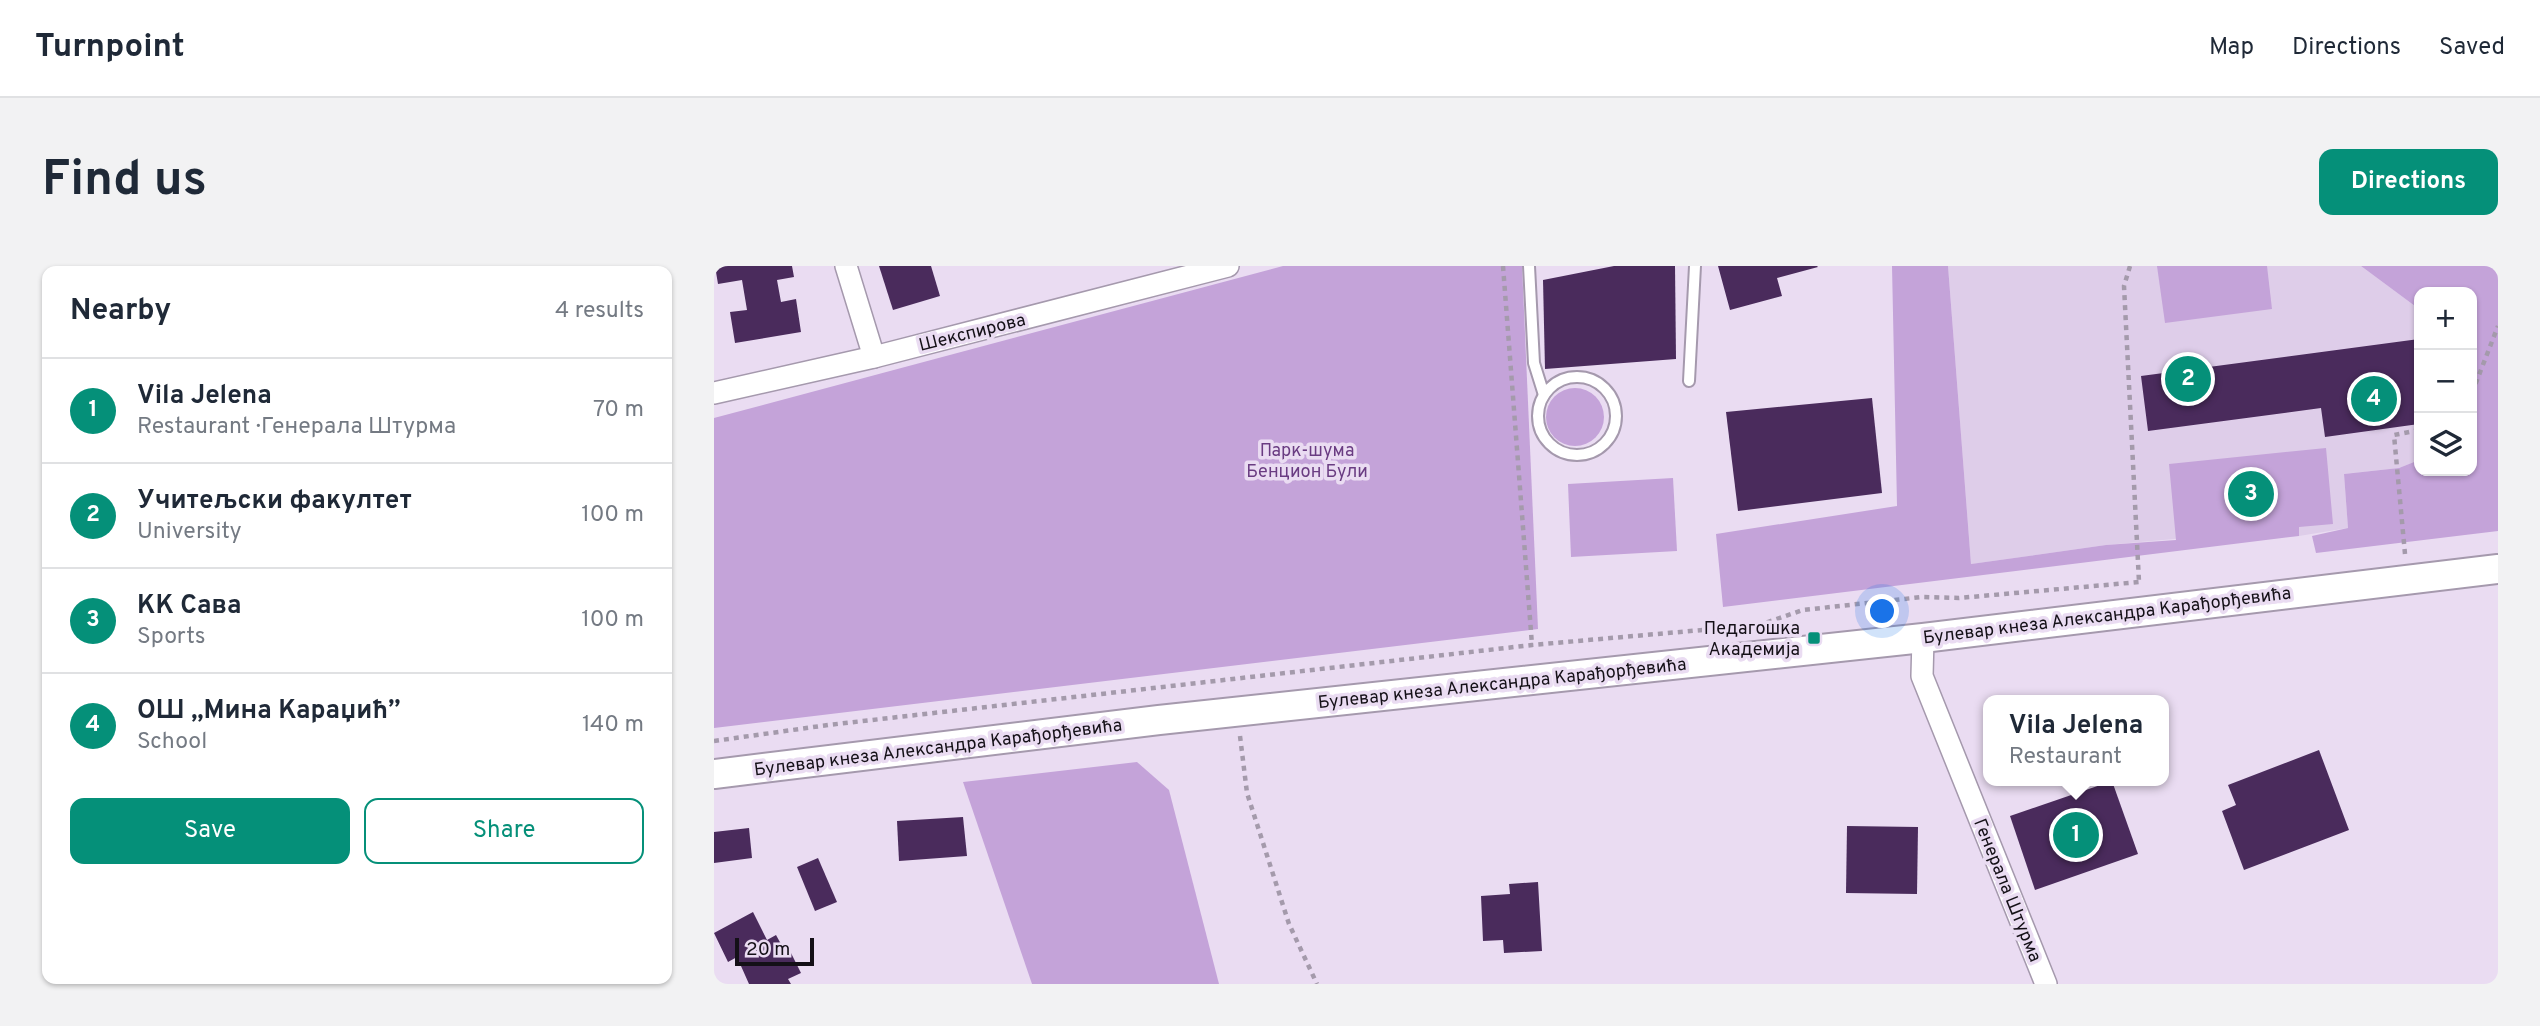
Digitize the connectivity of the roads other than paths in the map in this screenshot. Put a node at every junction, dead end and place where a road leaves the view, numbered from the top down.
1 (846, 266) edge
2 (1228, 266) edge
3 (1529, 266) edge
4 (1695, 266) edge
5 (874, 357) junction
6 (1689, 381) dead end
7 (714, 393) edge
8 (1544, 395) junction
9 (2498, 569) edge
10 (1923, 638) junction
11 (714, 774) edge
12 (2046, 984) edge

1 - 5 street
2 - 5 street, Шекспирова
3 - 8 lane
4 - 6 lane
5 - 7 street, Шекспирова
8 - 8 lane
9 - 10 main road, Булевар кнеза Александра Карађорђевића
10 - 11 main road, Булевар кнеза Александра Карађорђевића
10 - 12 street, Генерала Штурма

